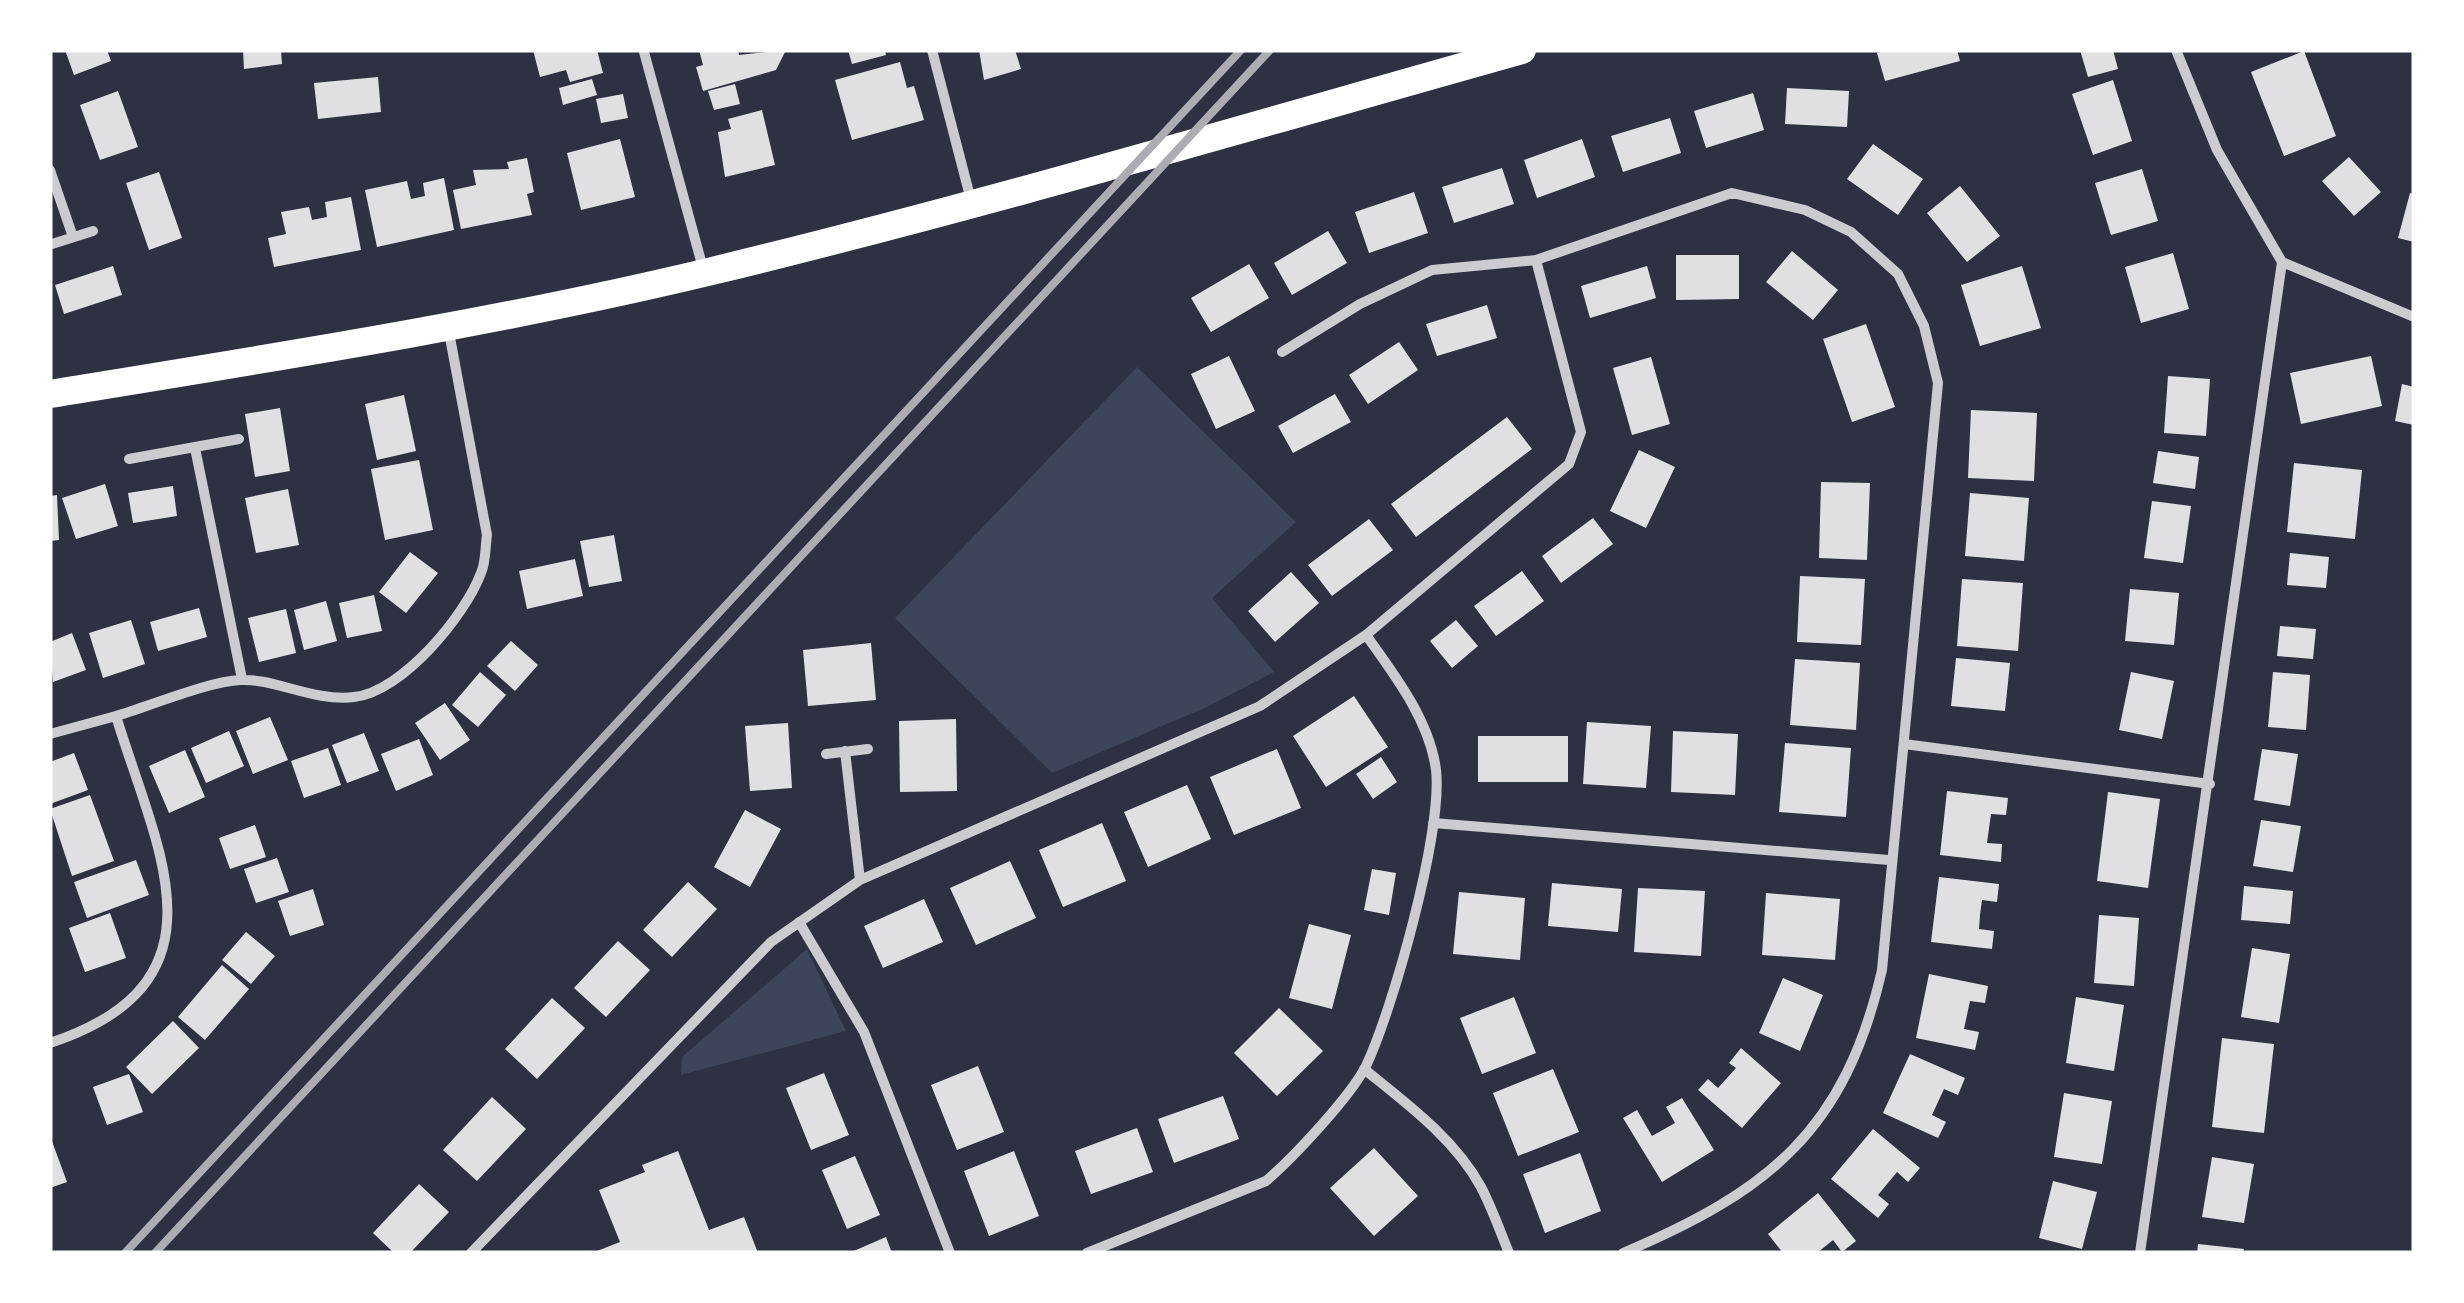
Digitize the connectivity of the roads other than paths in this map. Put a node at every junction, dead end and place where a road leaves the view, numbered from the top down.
1 (932, 50) edge
2 (1522, 50) edge
3 (2176, 50) edge
4 (644, 52) edge
5 (50, 170) edge
6 (972, 204) junction
7 (93, 231) dead end
8 (73, 237) junction
9 (52, 244) edge
10 (1536, 260) junction
11 (2282, 262) junction
12 (704, 272) junction
13 (2414, 317) edge
14 (448, 326) junction
15 (1282, 352) dead end
16 (50, 394) edge
17 (239, 439) dead end
18 (195, 448) junction
19 (129, 459) dead end
20 (1366, 635) junction
21 (242, 679) junction
22 (116, 716) junction
23 (50, 734) edge
24 (1904, 744) junction
25 (868, 749) dead end
26 (845, 752) junction
27 (826, 754) dead end
28 (2210, 784) junction
29 (1434, 823) junction
30 (1889, 860) junction
31 (860, 880) junction
32 (799, 922) junction
33 (50, 1044) edge
34 (1364, 1069) junction
35 (475, 1248) edge
36 (950, 1253) edge
37 (1086, 1253) edge
38 (1509, 1253) edge
39 (1623, 1253) edge
40 (2140, 1253) edge

1 - 6 street
2 - 6 highway
3 - 11 street
4 - 12 street
5 - 8 street
6 - 12 highway
7 - 8 street
8 - 9 street
10 - 15 street
10 - 20 street
10 - 24 street
11 - 13 street
11 - 28 street
12 - 14 highway
14 - 16 highway
14 - 21 street
17 - 18 street
18 - 19 street
18 - 21 street
20 - 29 street
20 - 31 street
21 - 22 street
22 - 23 street
22 - 33 street
24 - 28 street
24 - 30 street
25 - 26 street
26 - 27 street
26 - 31 street
28 - 40 street
29 - 30 street
29 - 34 street
30 - 39 street
31 - 32 street
32 - 35 street
32 - 36 street
34 - 37 street
34 - 38 street

